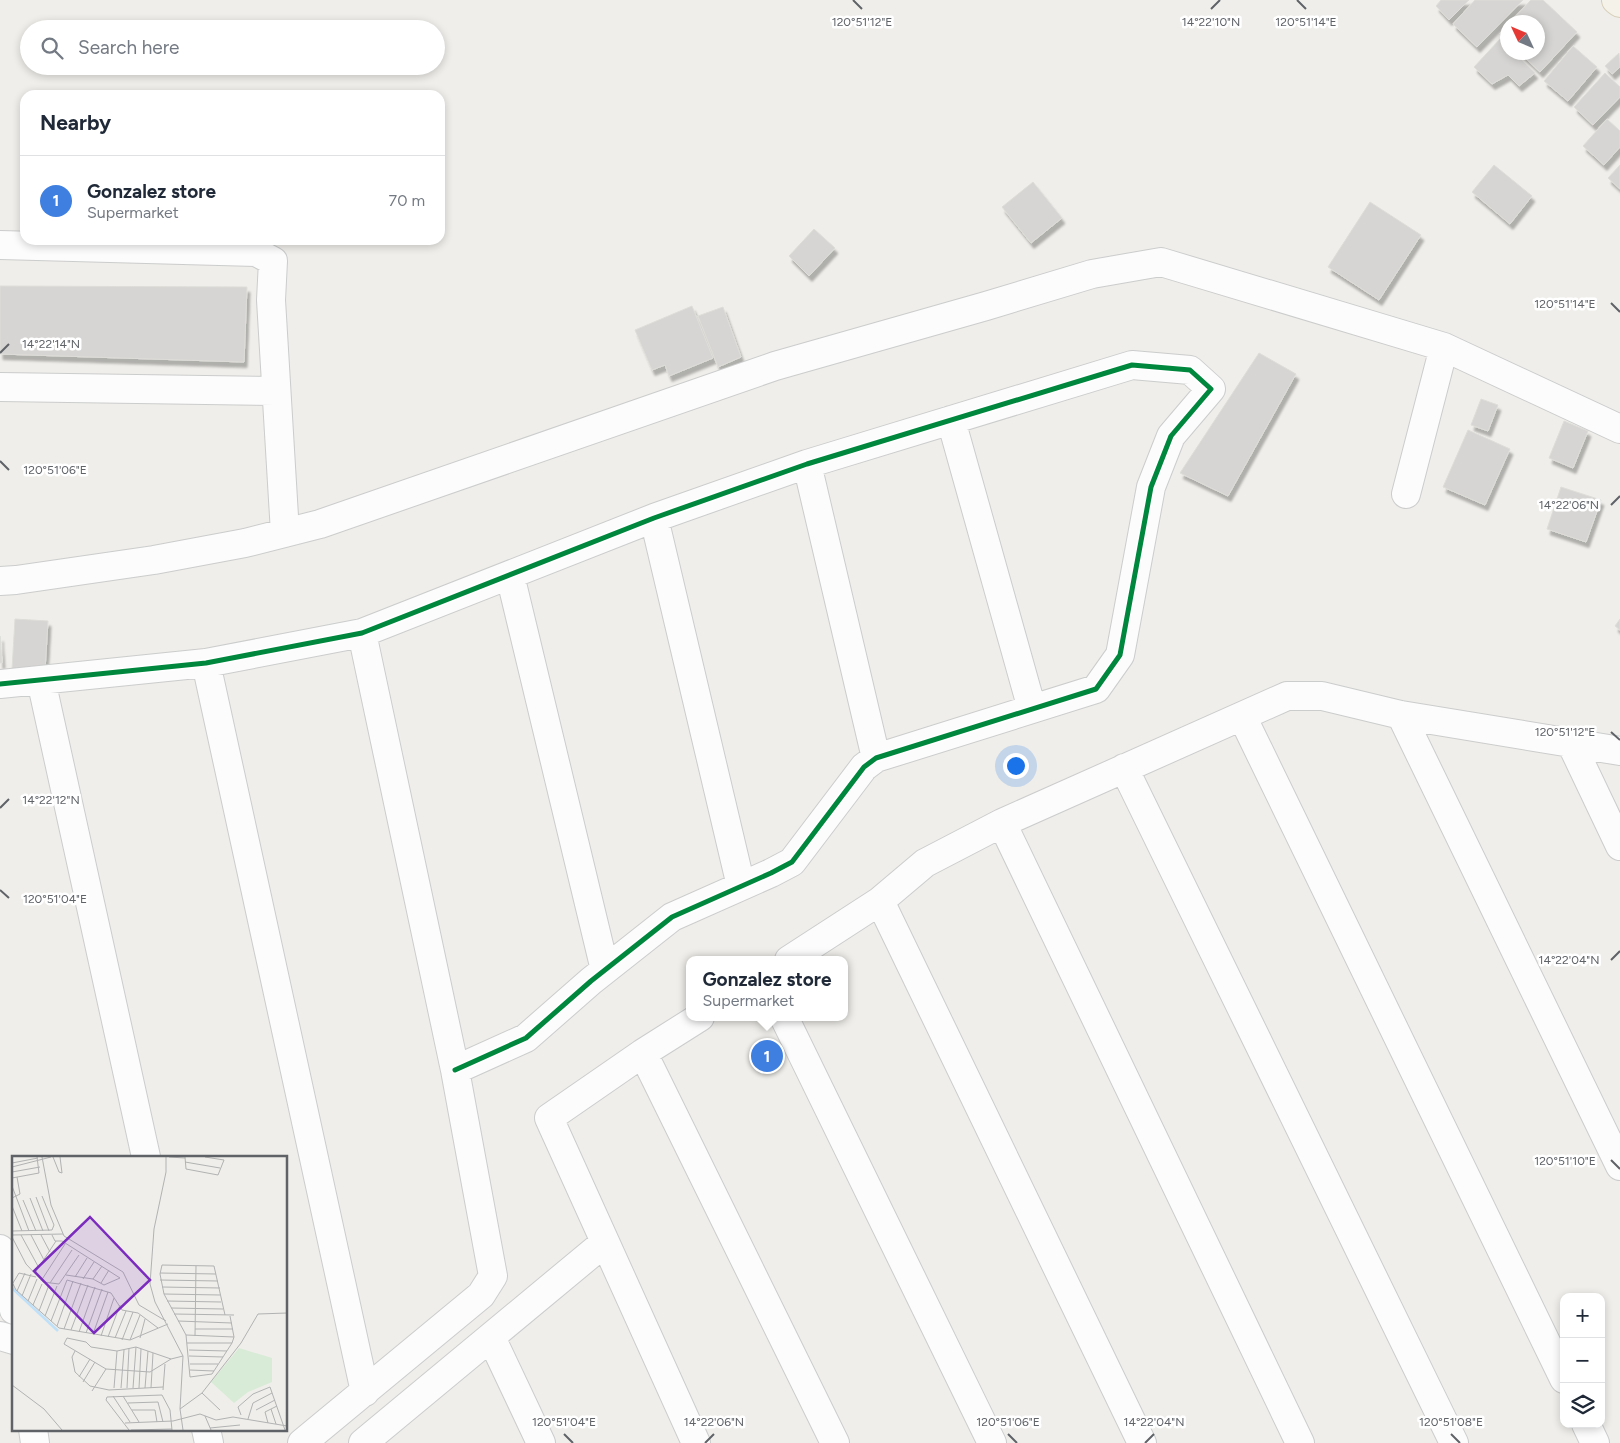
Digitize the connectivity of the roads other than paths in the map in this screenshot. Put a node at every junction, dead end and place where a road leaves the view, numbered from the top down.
1 (1616, 0) edge
2 (1620, 4) edge
3 (0, 245) edge
4 (1444, 346) junction
5 (0, 387) edge
6 (276, 391) junction
7 (951, 420) junction
8 (1620, 429) edge
9 (808, 464) junction
10 (1406, 494) dead end
11 (654, 518) junction
12 (285, 533) junction
13 (510, 574) junction
14 (0, 581) edge
15 (362, 633) junction
16 (206, 663) junction
17 (41, 680) junction
18 (0, 684) edge
19 (1032, 709) junction
20 (1401, 715) junction
21 (1242, 716) junction
22 (1571, 743) junction
23 (1620, 751) edge
24 (876, 758) junction
25 (1124, 768) junction
26 (1002, 823) junction
27 (1620, 846) edge
28 (741, 886) junction
29 (880, 900) junction
30 (796, 956) edge
31 (605, 970) junction
32 (694, 1021) edge
33 (786, 1021) edge
34 (643, 1053) junction
35 (455, 1070) junction
36 (146, 1156) edge
37 (1620, 1166) edge
38 (604, 1243) junction
39 (0, 1250) edge
40 (12, 1301) edge
41 (491, 1336) junction
42 (1560, 1371) edge
43 (365, 1392) junction
44 (1588, 1428) edge
45 (34, 1430) edge
46 (206, 1430) edge
47 (379, 1437) edge
48 (35, 1443) edge
49 (209, 1443) edge
50 (302, 1443) edge
51 (541, 1443) edge
52 (696, 1443) edge
53 (835, 1443) edge
54 (992, 1443) edge
55 (1142, 1443) edge
56 (1300, 1443) edge
57 (1454, 1443) edge
58 (1595, 1443) edge

1 - 2 main road
3 - 6 street
4 - 8 street
4 - 10 street
4 - 12 street
5 - 6 street
6 - 12 street
7 - 9 street
7 - 19 street
7 - 19 street
9 - 11 street
9 - 24 street
11 - 13 street
11 - 28 street
12 - 14 street
13 - 15 street
13 - 31 street
15 - 16 street
15 - 35 street
16 - 17 street
16 - 43 street
17 - 18 street
17 - 36 street
19 - 24 street
20 - 21 street
20 - 22 street
20 - 37 street
21 - 25 street
21 - 42 street
22 - 23 street
22 - 27 street
24 - 28 street
25 - 26 street
25 - 57 street
26 - 29 street
26 - 56 street
28 - 31 street
29 - 30 street
29 - 55 street
31 - 35 street
32 - 34 street
33 - 54 street
34 - 38 street
34 - 53 street
35 - 43 street
38 - 41 street
38 - 52 street
39 - 40 street
41 - 47 street
41 - 51 street
43 - 50 street
44 - 58 street
45 - 48 street
46 - 49 street

